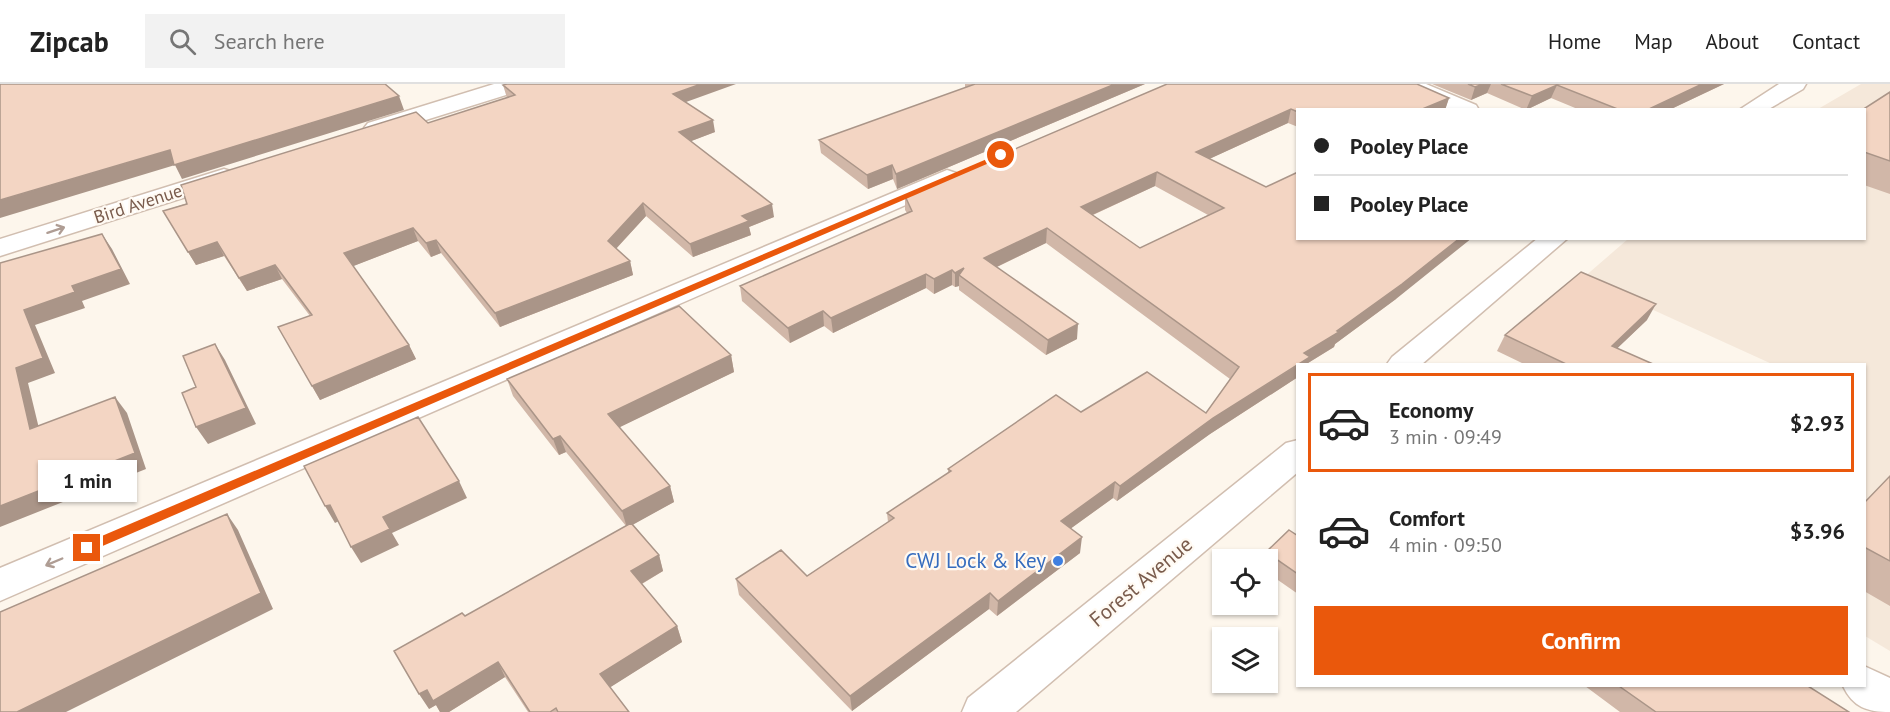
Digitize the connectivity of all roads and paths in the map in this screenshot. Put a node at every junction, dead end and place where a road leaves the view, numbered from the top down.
1 (517, 84) edge
2 (1407, 84) edge
3 (1795, 84) edge
4 (1463, 108) edge
5 (1753, 108) edge
6 (354, 135) edge
7 (973, 167) edge
8 (251, 168) edge
9 (1553, 240) edge
10 (0, 248) edge
11 (1404, 363) edge
12 (1296, 454) edge
13 (0, 585) edge
14 (1866, 686) edge
15 (1890, 701) edge
16 (984, 712) edge

1 - 6 street
2 - 4 street
3 - 5 street
7 -> 13 street
10 -> 8 street, Bird Avenue
9 - 11 street
12 - 16 street, Forest Avenue
14 - 15 street

